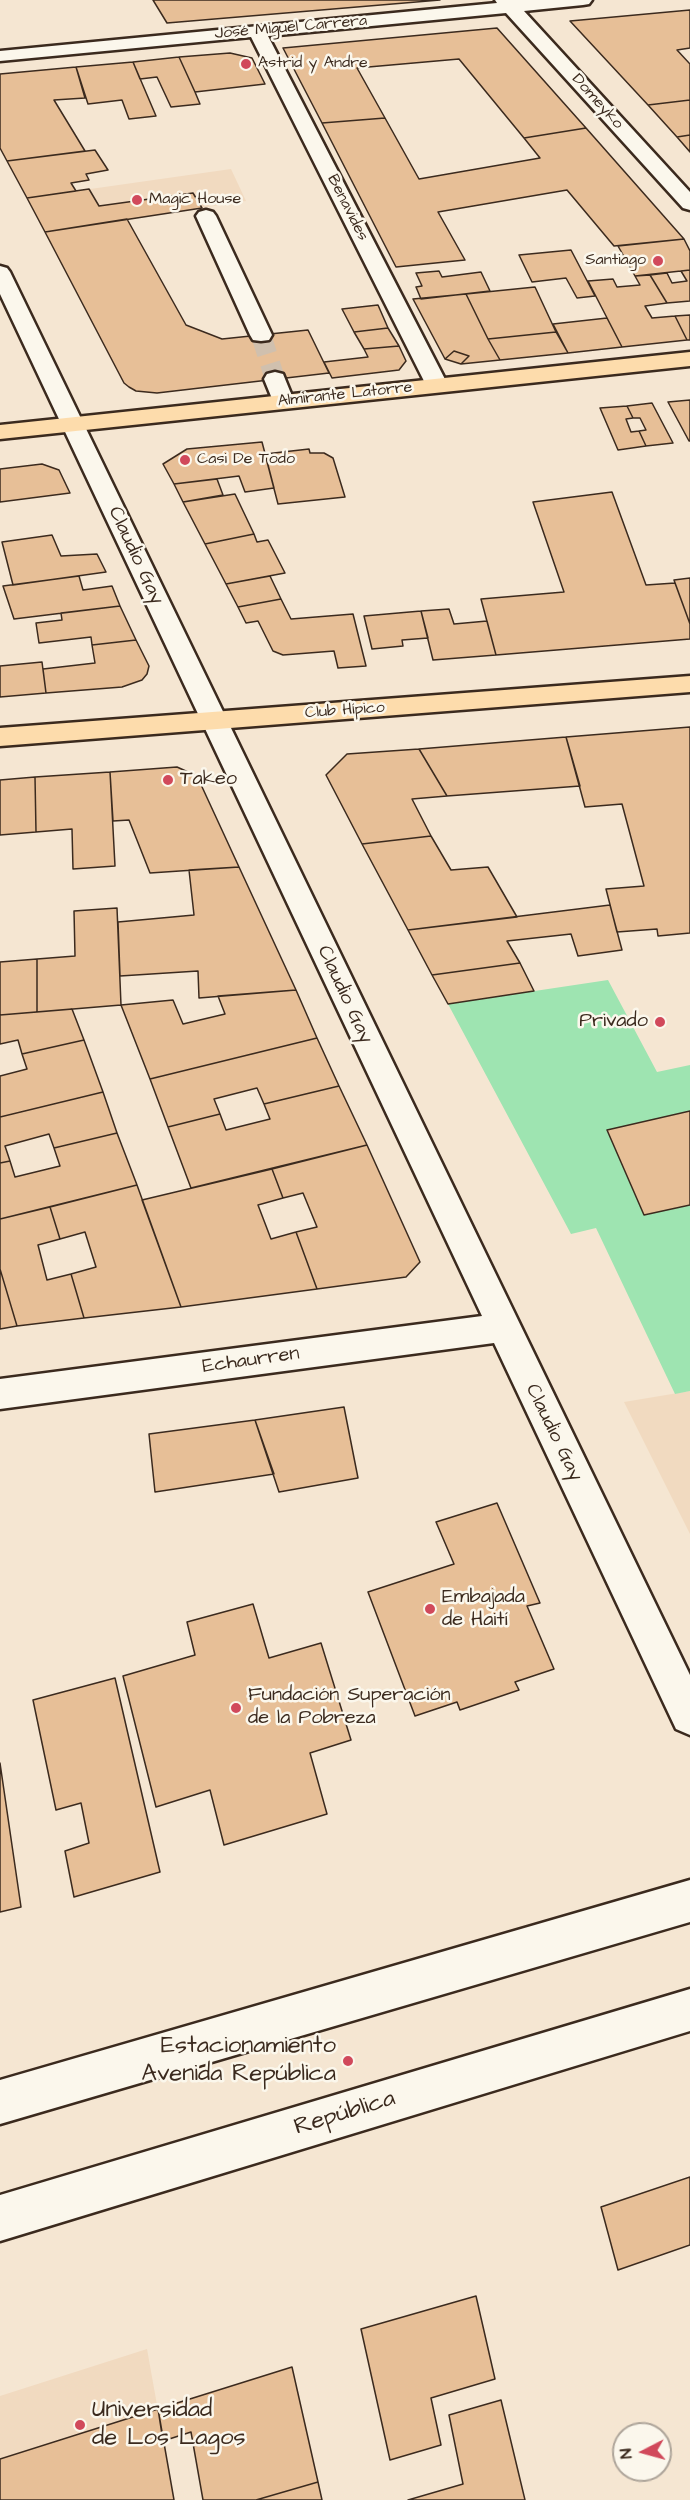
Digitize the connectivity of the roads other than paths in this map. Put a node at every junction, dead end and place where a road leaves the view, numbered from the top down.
1 (583, 0) edge
2 (508, 4) edge
3 (257, 31) junction
4 (0, 56) edge
5 (690, 204) edge
6 (206, 216) dead end
7 (0, 272) edge
8 (261, 335) tunnel mouth
9 (690, 359) edge
10 (275, 379) tunnel mouth
11 (437, 385) junction
12 (283, 401) junction
13 (73, 425) junction
14 (0, 432) edge
15 (690, 684) edge
16 (214, 721) junction
17 (0, 737) edge
18 (502, 1328) junction
19 (0, 1394) edge
20 (690, 1716) edge
21 (690, 1901) edge
22 (690, 2010) edge
23 (0, 2102) edge
24 (0, 2217) edge

1 - 2 street, José Miguel Carrera
2 - 3 street, José Miguel Carrera
2 - 5 street, Domeyko
3 - 4 street, José Miguel Carrera
3 - 11 street, Benavides
6 - 8 street
7 - 13 street, Claudio Gay
9 - 11 main road, Almirante Latorre
10 - 12 street
11 - 12 main road, Almirante Latorre
12 - 13 main road, Almirante Latorre
13 - 14 main road, Almirante Latorre
13 - 16 street, Claudio Gay
15 - 16 main road, Club Hípico
16 - 17 main road, Club Hípico
16 - 18 street, Claudio Gay
18 - 19 street, Echaurren
18 - 20 street, Claudio Gay
21 - 23 street
22 - 24 street, República

